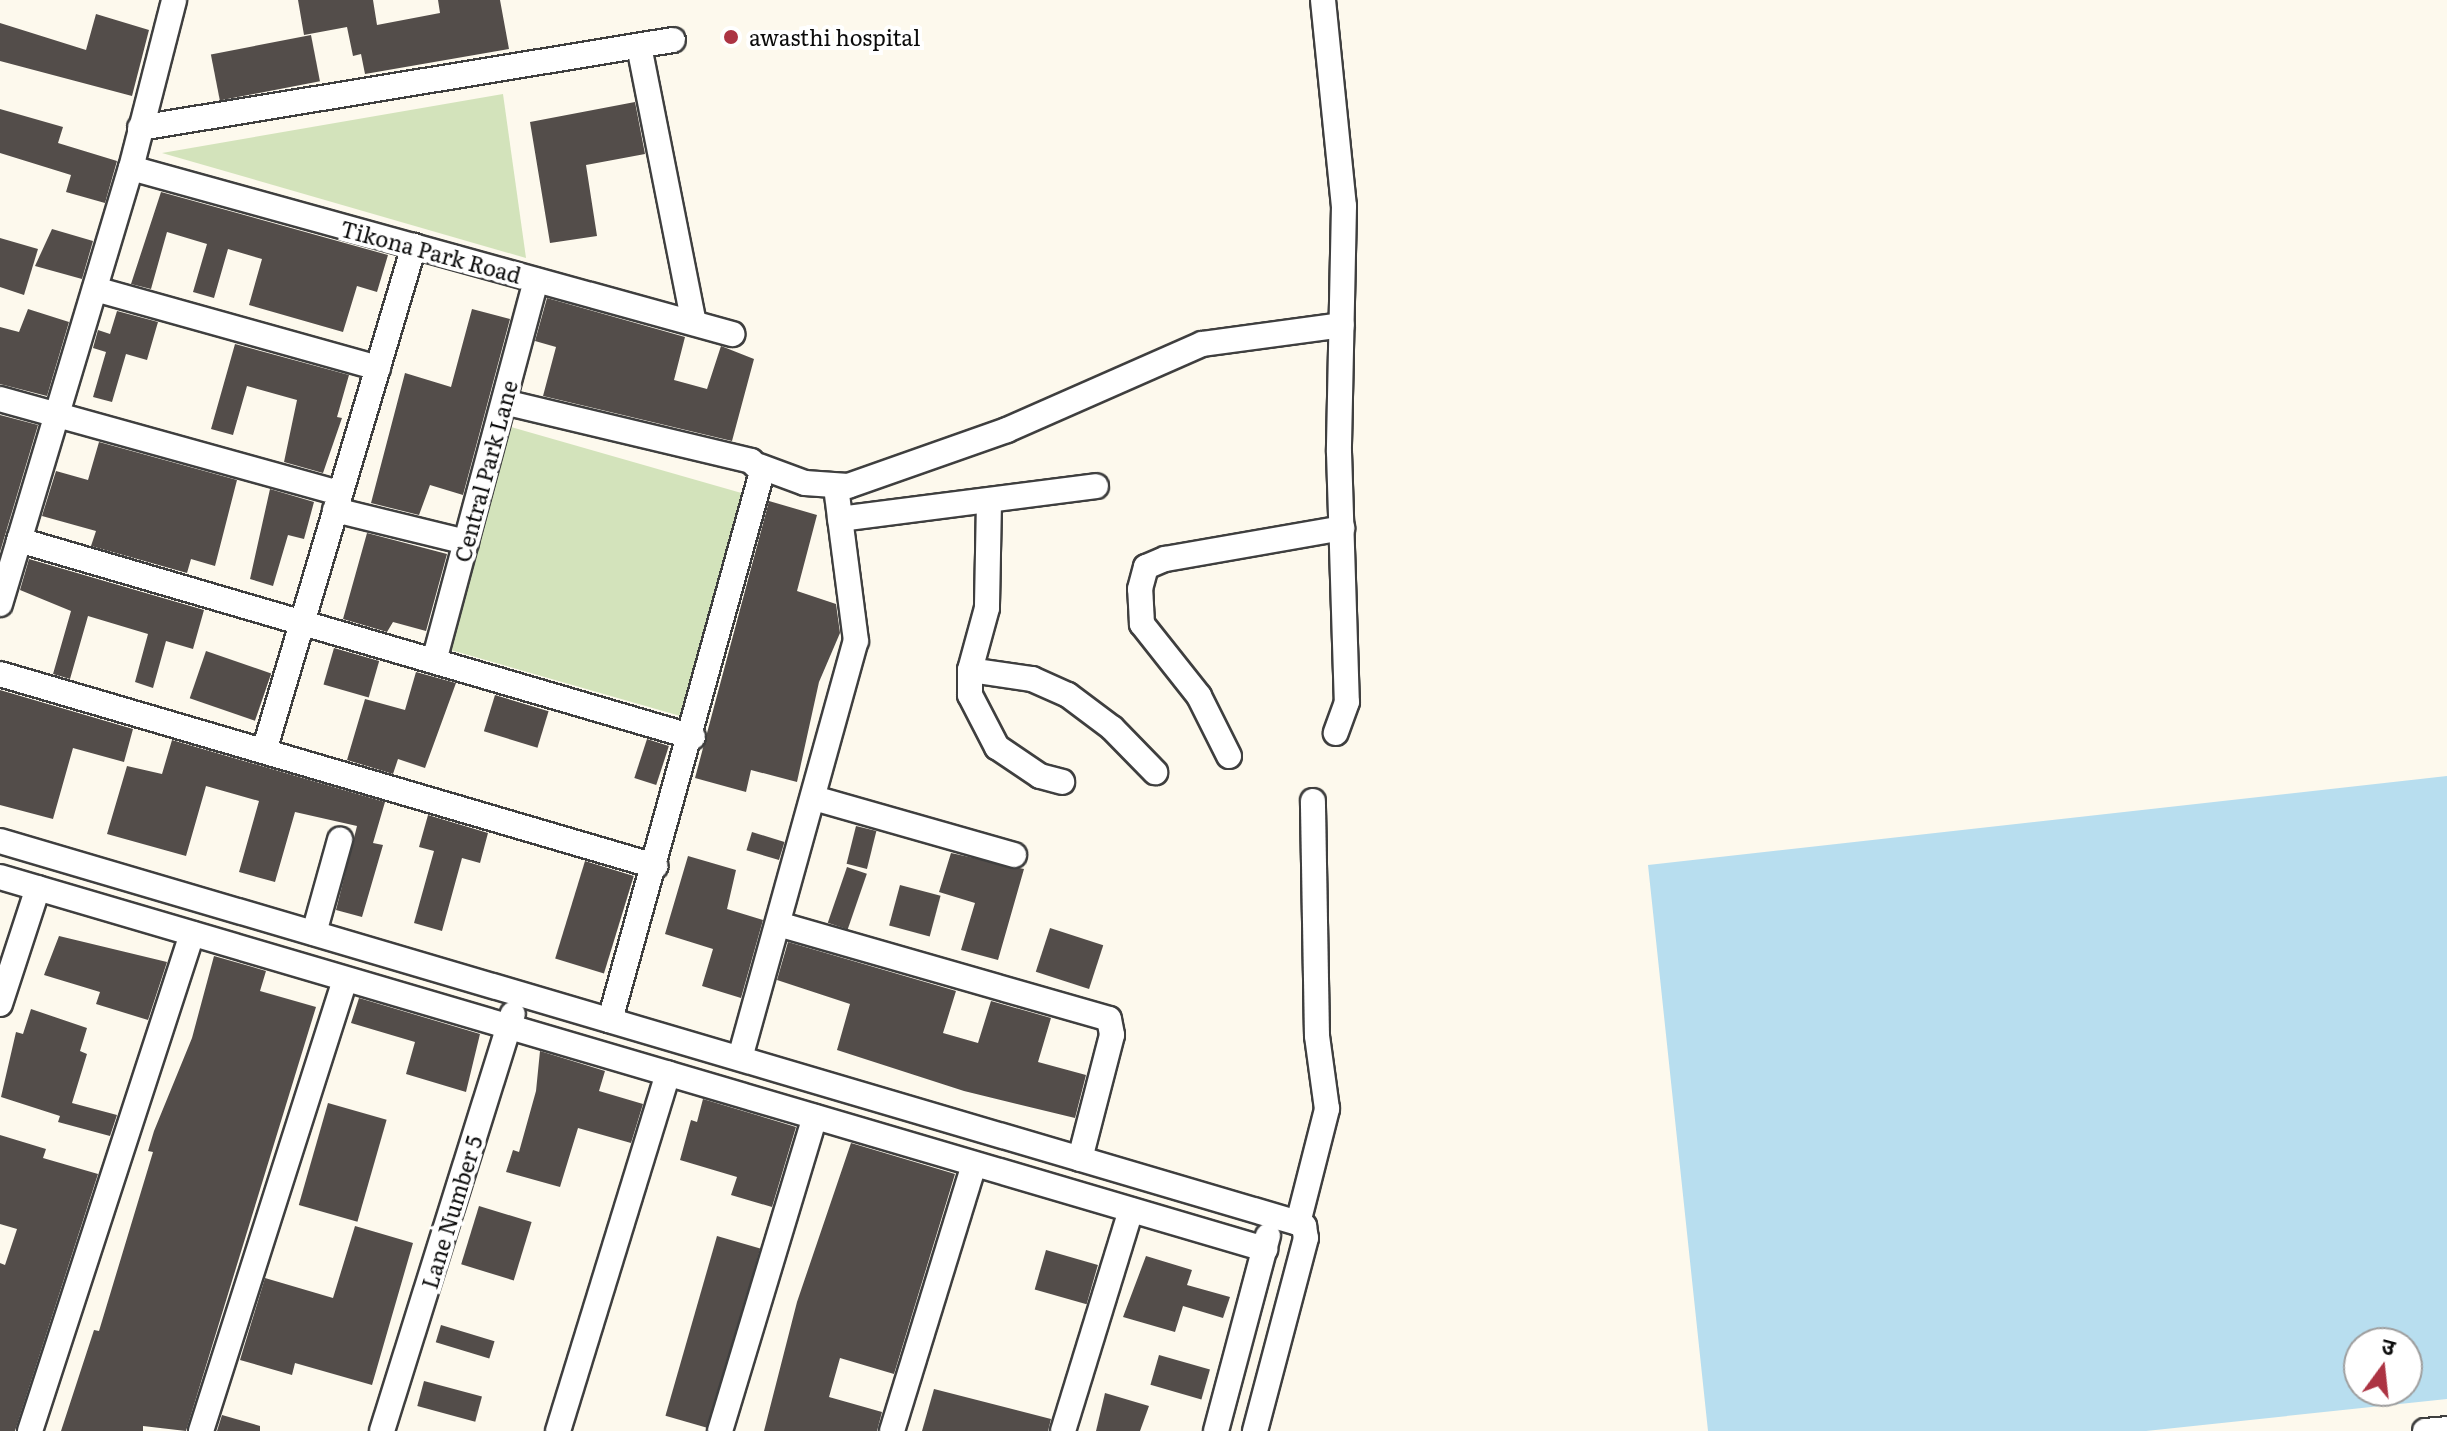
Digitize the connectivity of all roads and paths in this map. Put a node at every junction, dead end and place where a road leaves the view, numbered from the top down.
1 (174, 0) edge
2 (1323, 0) edge
3 (673, 40) dead end
4 (639, 46) junction
5 (140, 128) junction
6 (131, 168) junction
7 (414, 246) junction
8 (536, 280) junction
9 (95, 289) junction
10 (694, 323) junction
11 (1342, 325) junction
12 (732, 334) dead end
13 (378, 368) junction
14 (0, 399) edge
15 (504, 402) junction
16 (57, 414) junction
17 (759, 466) junction
18 (1096, 486) dead end
19 (836, 487) junction
20 (989, 501) junction
21 (338, 502) junction
22 (840, 519) junction
23 (1342, 528) junction
24 (19, 540) junction
25 (466, 542) junction
26 (0, 604) edge
27 (302, 623) junction
28 (434, 661) junction
29 (970, 670) junction
30 (0, 674) edge
31 (1336, 733) dead end
32 (693, 737) junction
33 (264, 751) junction
34 (1229, 756) dead end
35 (1155, 772) dead end
36 (1062, 782) dead end
37 (814, 798) junction
38 (1313, 801) dead end
39 (340, 840) dead end
40 (0, 841) edge
41 (1014, 855) dead end
42 (655, 866) junction
43 (0, 877) edge
44 (38, 888) junction
45 (778, 924) junction
46 (314, 933) junction
47 (192, 934) junction
48 (345, 979) junction
49 (520, 993) junction
50 (0, 1004) edge
51 (610, 1020) junction
52 (509, 1027) junction
53 (740, 1058) junction
54 (668, 1074) junction
55 (815, 1117) junction
56 (1080, 1159) junction
57 (974, 1164) junction
58 (1131, 1210) junction
59 (1274, 1215) junction
60 (1302, 1230) junction
61 (1265, 1249) junction
62 (2447, 1429) edge
63 (30, 1431) edge
64 (201, 1431) edge
65 (382, 1431) edge
66 (558, 1431) edge
67 (720, 1431) edge
68 (892, 1431) edge
69 (1063, 1431) edge
70 (1216, 1431) edge
71 (1255, 1431) edge
72 (2425, 1431) edge

1 - 5 street
2 - 11 street
3 - 4 street
4 - 5 street
4 - 10 street
5 - 6 street
6 - 7 street, Tikona Park Road
6 - 9 street
7 - 8 street, Tikona Park Road
7 - 13 street
8 - 10 street, Tikona Park Road
8 - 15 street, Central Park Lane
9 - 13 street
9 - 16 street
10 - 12 street, Tikona Park Road
11 - 19 street
11 - 23 street
13 - 21 street
14 - 16 street
15 - 17 street
15 - 25 street, Central Park Lane
16 - 21 street
16 - 24 street
17 - 19 street
17 - 32 street
18 - 20 street
19 - 22 street
20 - 22 street
20 - 29 street
21 - 25 street
21 - 27 street
22 - 37 street
23 - 31 street
23 - 34 street
24 - 26 street
24 - 27 street
25 - 28 street, Central Park Lane
27 - 28 street
27 - 33 street
28 - 32 street
29 - 35 street
29 - 36 street
30 - 33 street
32 - 42 street
33 - 42 street
37 - 41 street
37 - 45 street
38 - 60 street
39 - 46 street
40 - 46 street
42 - 51 street
43 - 44 street
44 - 47 street
44 - 50 street
45 - 53 street
45 - 56 street
46 - 49 street
47 - 48 street
47 - 63 street
48 - 52 street
48 - 64 street
49 - 51 street
49 - 52 street, Lane Number 5
51 - 53 street
52 - 54 street
52 - 65 street, Lane Number 5
53 - 56 street
54 - 55 street
54 - 66 street
55 - 57 street
55 - 67 street
56 - 59 street
57 - 58 street
57 - 68 street
58 - 61 street
58 - 69 street
59 - 60 street
59 - 61 street
60 - 71 street
61 - 70 street
62 - 72 street

